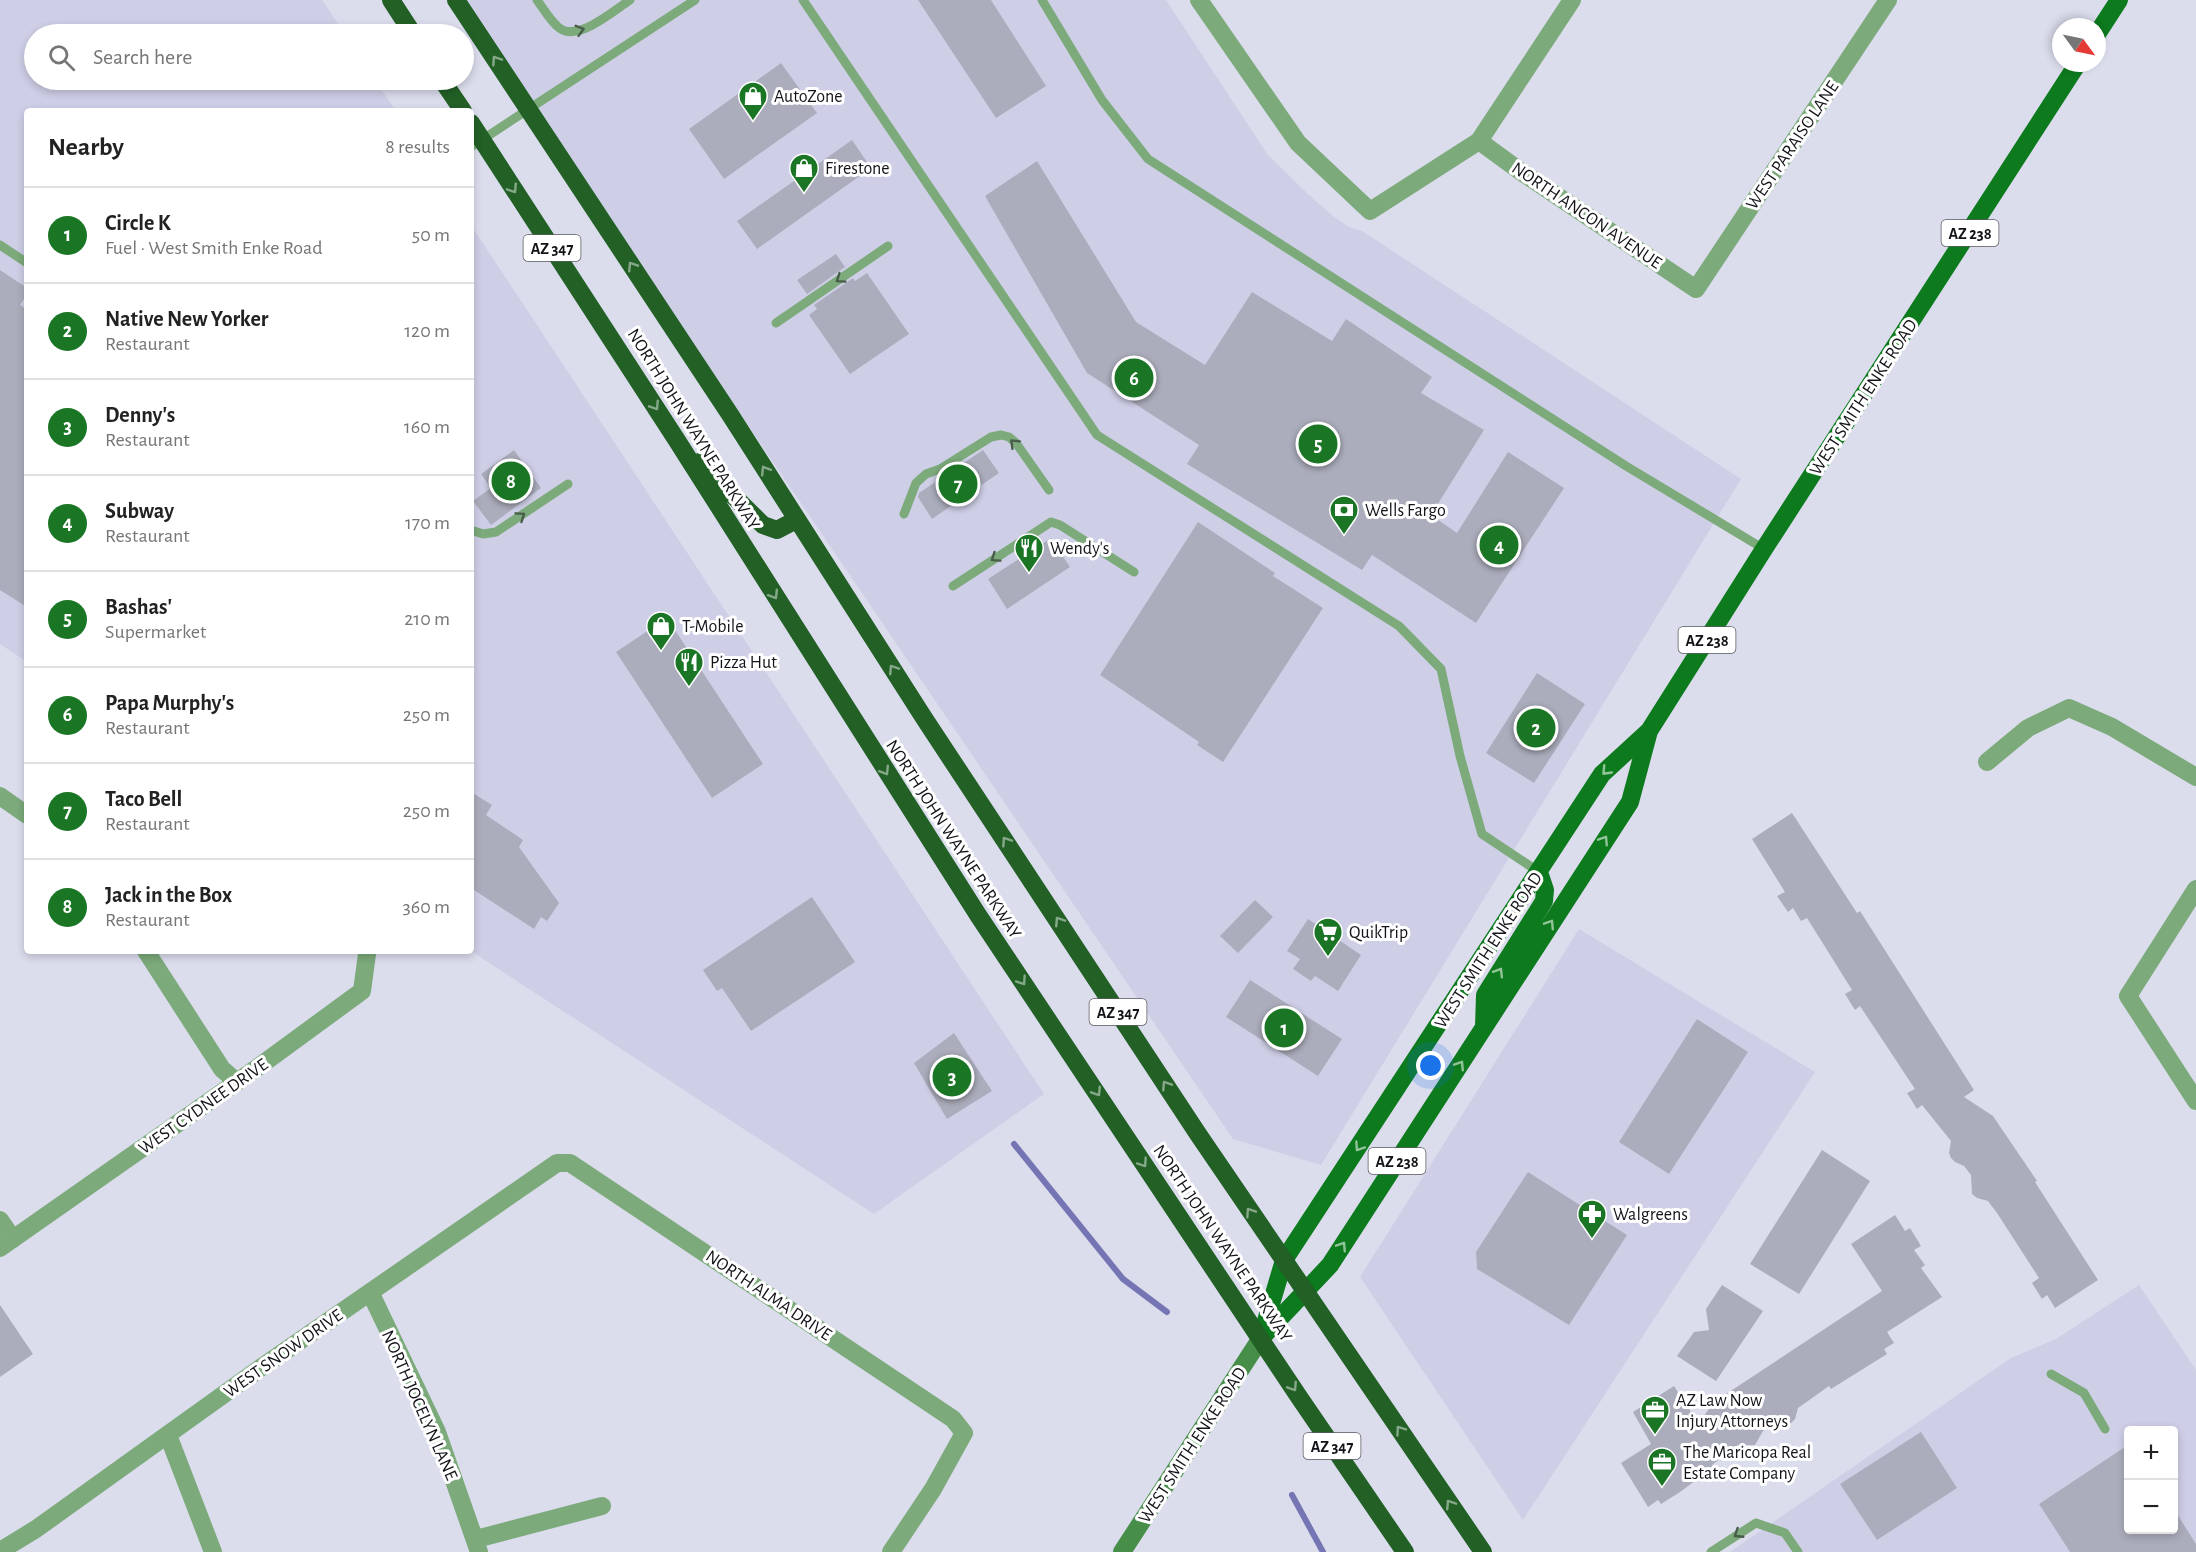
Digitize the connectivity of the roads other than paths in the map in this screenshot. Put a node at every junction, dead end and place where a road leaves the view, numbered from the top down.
1 (391, 0) edge
2 (456, 0) edge
3 (537, 0) edge
4 (630, 0) edge
5 (695, 0) edge
6 (803, 0) edge
7 (1042, 0) edge
8 (1572, 0) edge
9 (1888, 0) edge
10 (2119, 0) edge
11 (1203, 1) edge
12 (2106, 20) edge
13 (407, 24) edge
14 (472, 24) edge
15 (474, 27) edge
16 (2072, 72) edge
17 (449, 90) edge
18 (461, 108) edge
19 (529, 109) junction
20 (1479, 141) junction
21 (476, 143) edge
22 (0, 245) edge
23 (888, 246) dead end
24 (24, 261) edge
25 (1696, 289) joint
26 (776, 323) dead end
27 (676, 439) junction
28 (568, 484) dead end
29 (1049, 490) dead end
30 (904, 514) dead end
31 (796, 520) junction
32 (474, 531) edge
33 (1764, 549) junction
34 (1134, 572) dead end
35 (953, 586) dead end
36 (1649, 731) junction
37 (1987, 762) dead end
38 (2196, 777) edge
39 (0, 796) edge
40 (24, 812) edge
41 (1539, 872) junction
42 (2196, 889) edge
43 (148, 954) edge
44 (368, 954) dead end
45 (1484, 1027) junction
46 (237, 1082) junction
47 (2196, 1101) edge
48 (570, 1162) joint
49 (0, 1220) edge
50 (6, 1243) edge
51 (1284, 1260) junction
52 (1305, 1291) junction
53 (370, 1292) junction
54 (1261, 1338) junction
55 (2051, 1374) dead end
56 (2105, 1430) dead end
57 (168, 1435) junction
58 (602, 1506) dead end
59 (478, 1545) edge
60 (0, 1551) edge
61 (213, 1552) edge
62 (891, 1552) edge
63 (1122, 1552) edge
64 (1405, 1552) edge
65 (1483, 1552) edge
66 (1711, 1552) edge
67 (1798, 1552) edge

1 - 13 highway
14 -> 2 highway, AZ 347
3 -> 4 lane
5 - 19 lane
6 - 41 lane
7 - 33 lane
8 - 20 street
9 - 25 street, WEST PARAISO LANE
10 - 12 main road
11 - 20 street
19 -> 15 highway, AZ 347
16 - 33 main road, WEST SMITH ENKE ROAD / AZ 238
17 - 18 highway
19 - 21 lane
31 -> 19 highway, AZ 347
20 - 25 street, NORTH ANCON AVENUE
21 -> 27 highway, NORTH JOHN WAYNE PARKWAY / AZ 347
22 - 24 lane
23 -> 26 lane
27 - 31 highway
27 -> 54 highway, NORTH JOHN WAYNE PARKWAY / AZ 347
32 -> 28 lane
29 -> 30 lane
51 -> 31 highway, AZ 347
33 - 36 main road, WEST SMITH ENKE ROAD / AZ 238
34 -> 35 lane
36 -> 41 main road, WEST SMITH ENKE ROAD / AZ 238
45 -> 36 main road, WEST SMITH ENKE ROAD / AZ 238
37 - 38 street
39 - 40 street
45 -> 41 main road
41 -> 51 main road, WEST SMITH ENKE ROAD / AZ 238
42 - 47 street
43 - 46 street
44 - 46 street, WEST CYDNEE DRIVE
52 -> 45 main road, WEST SMITH ENKE ROAD / AZ 238
46 - 50 street, WEST CYDNEE DRIVE
48 - 53 street, WEST SNOW DRIVE
48 - 62 street, NORTH ALMA DRIVE
49 - 50 street, WEST CYDNEE DRIVE
51 - 52 highway, AZ 347
51 - 54 main road, WEST SMITH ENKE ROAD / AZ 238
52 - 54 main road, WEST SMITH ENKE ROAD / AZ 238
65 -> 52 highway, AZ 347
53 - 57 street, WEST SNOW DRIVE
53 - 59 street, NORTH JOCELYN LANE
54 - 63 street, WEST SMITH ENKE ROAD
54 -> 64 highway, NORTH JOHN WAYNE PARKWAY / AZ 347
55 - 56 lane
57 - 60 street, WEST SNOW DRIVE
57 - 61 street
58 - 59 street
67 -> 66 lane

